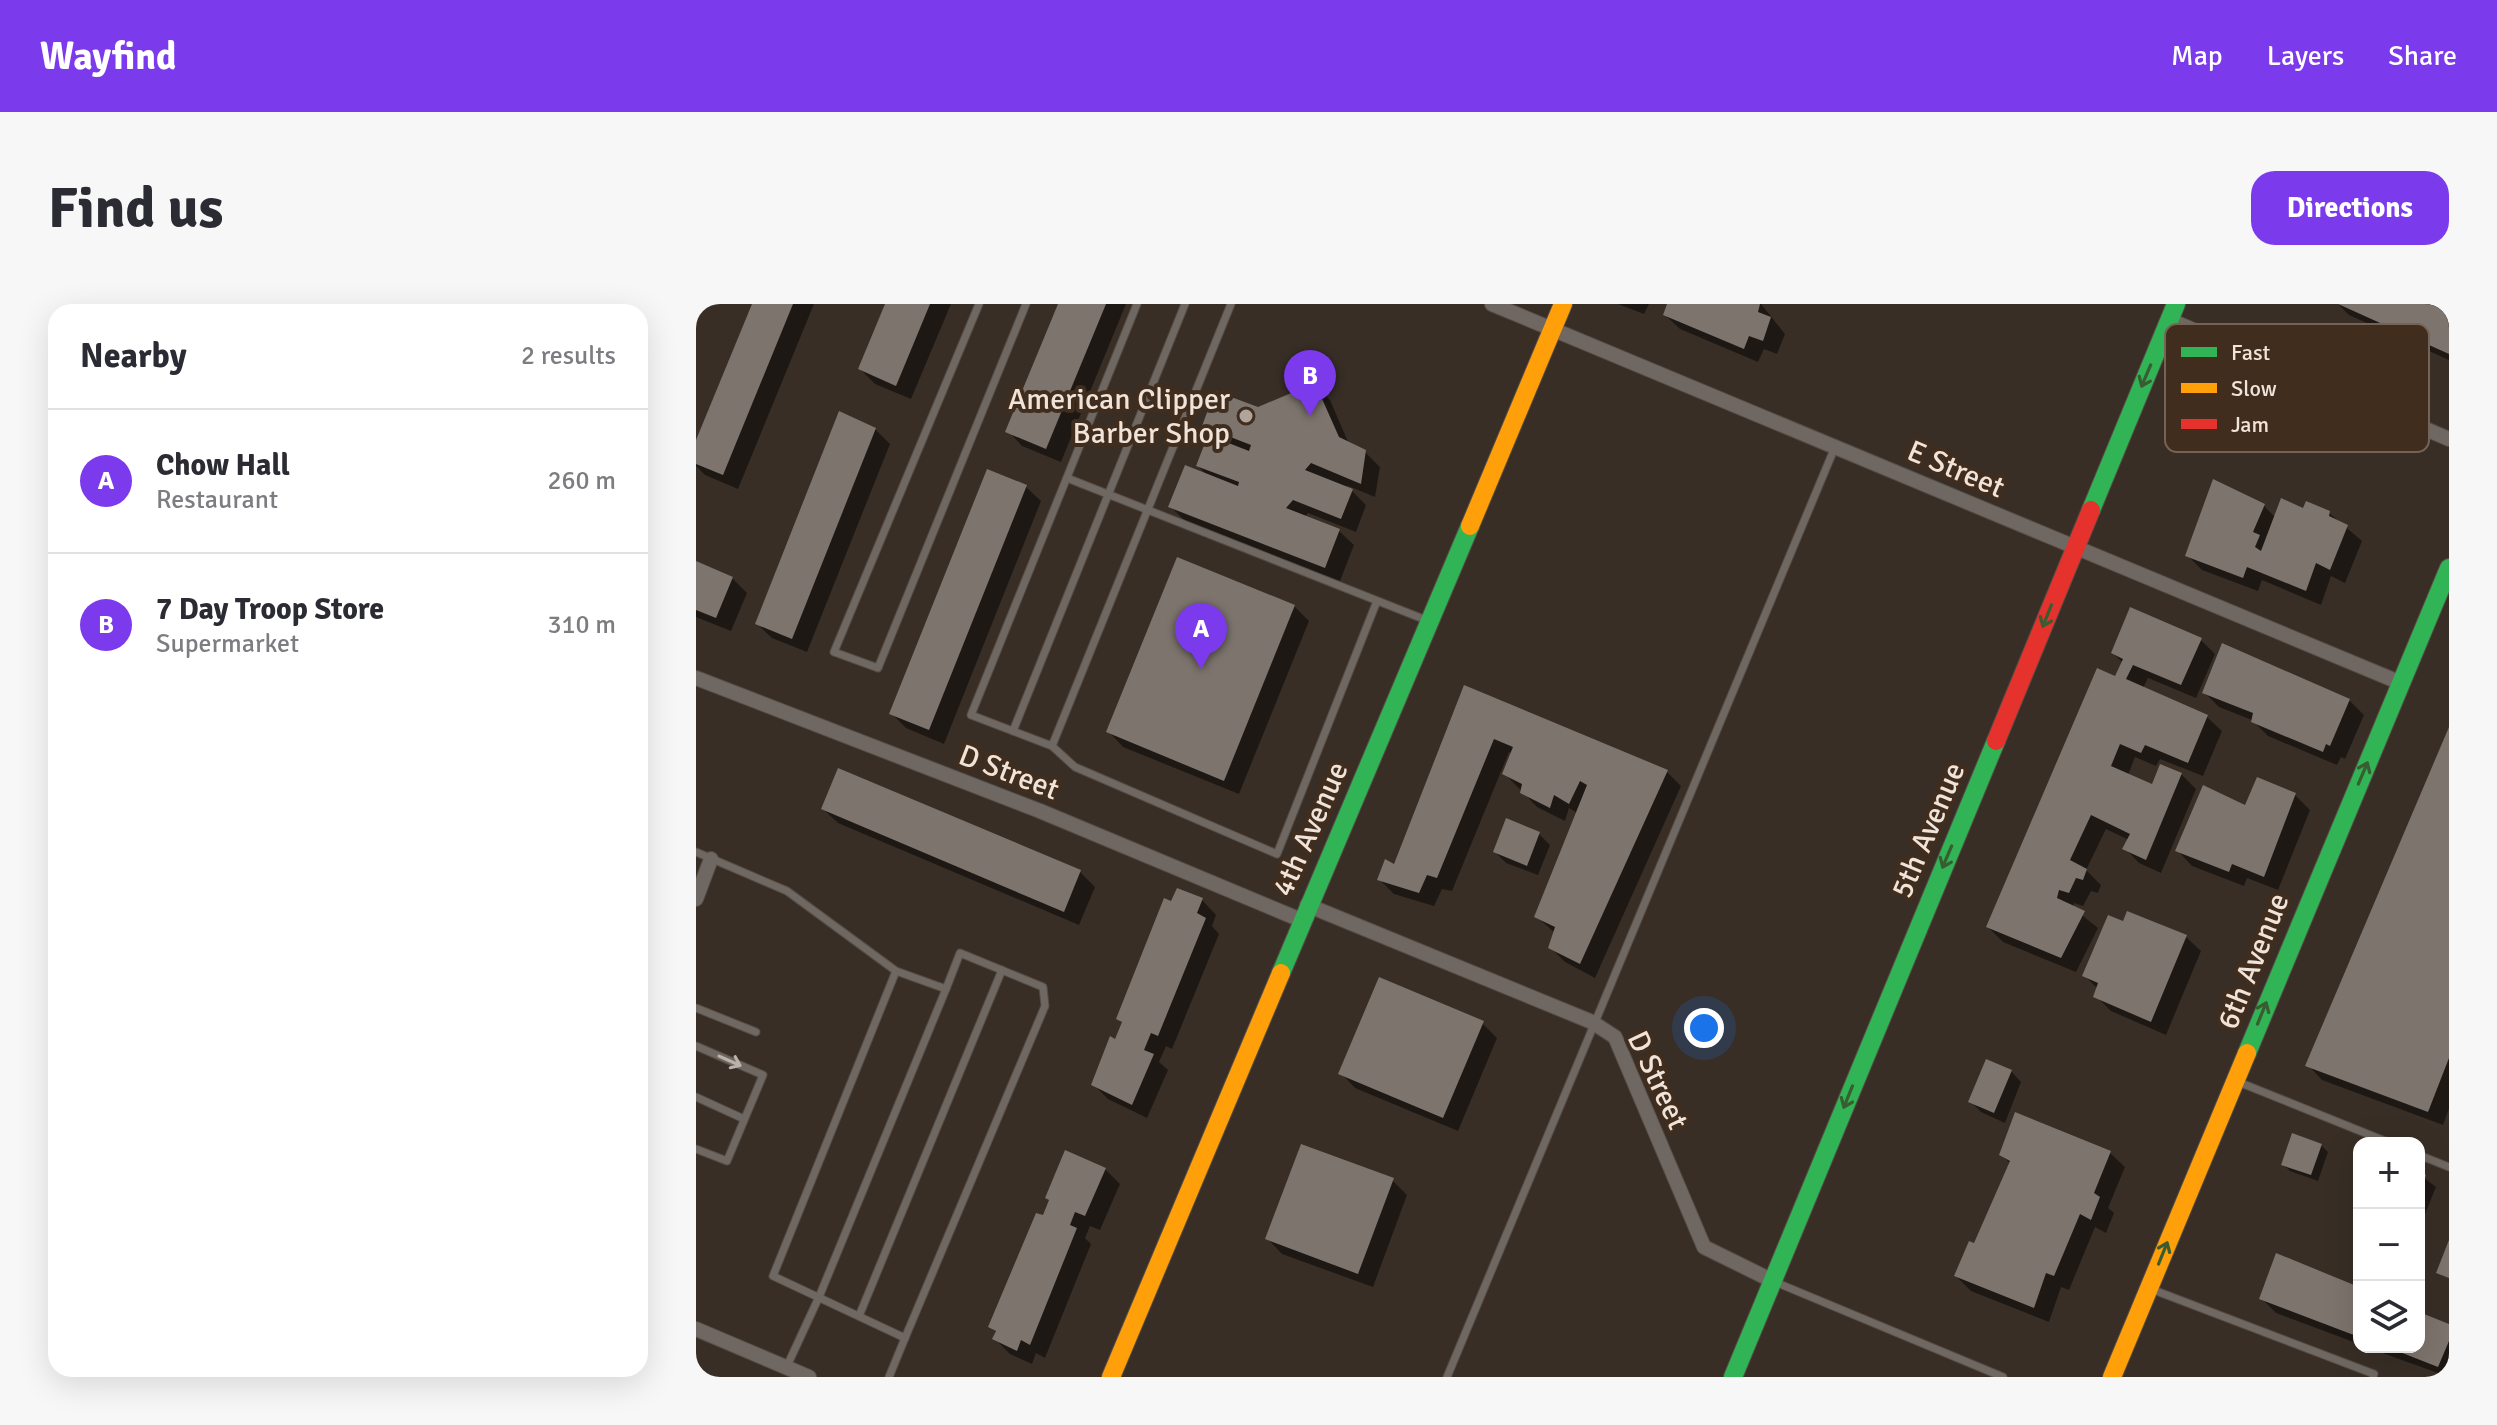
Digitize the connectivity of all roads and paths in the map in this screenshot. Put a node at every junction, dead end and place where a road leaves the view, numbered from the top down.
1 (979, 304) edge
2 (1026, 304) edge
3 (1137, 304) edge
4 (1185, 304) edge
5 (1231, 304) edge
6 (1492, 304) edge
7 (1563, 304) edge
8 (2173, 312) edge
9 (2199, 324) edge
10 (1553, 329) junction
11 (2165, 331) edge
12 (2429, 430) edge
13 (2449, 439) edge
14 (1835, 447) junction
15 (1067, 478) junction
16 (1108, 495) junction
17 (1147, 510) junction
18 (2075, 547) junction
19 (2449, 568) edge
20 (1377, 601) junction
21 (1431, 622) junction
22 (696, 678) edge
23 (2401, 683) junction
24 (1013, 731) junction
25 (1052, 746) junction
26 (696, 852) edge
27 (711, 859) junction
28 (696, 899) edge
29 (1304, 912) junction
30 (1002, 970) junction
31 (896, 971) junction
32 (946, 989) junction
33 (696, 1008) edge
34 (1592, 1022) junction
35 (756, 1032) dead end
36 (696, 1046) edge
37 (2234, 1081) junction
38 (696, 1097) edge
39 (744, 1119) junction
40 (2375, 1137) edge
41 (696, 1149) edge
42 (2425, 1157) edge
43 (2449, 1167) edge
44 (1773, 1281) junction
45 (2149, 1288) junction
46 (819, 1297) junction
47 (859, 1316) junction
48 (696, 1329) edge
49 (905, 1338) junction
50 (786, 1367) junction
51 (809, 1377) edge
52 (889, 1377) edge
53 (1111, 1377) edge
54 (1447, 1377) edge
55 (1733, 1377) edge
56 (2003, 1377) edge
57 (2112, 1377) edge
58 (2373, 1377) edge

1 - 2 lane
3 - 15 lane
4 - 16 lane
5 - 17 lane
6 - 10 street, E Street
7 - 10 street, 4th Avenue
8 - 9 street
10 - 14 street, E Street
10 - 21 street, 4th Avenue
11 -> 18 street, 5th Avenue
12 - 13 street
14 - 18 street, E Street
14 - 34 lane
15 - 16 lane
15 - 24 lane
16 - 17 lane
16 - 24 lane
17 - 20 lane
17 - 25 lane
18 - 23 street, E Street
18 -> 44 street, 5th Avenue
19 - 23 street, 6th Avenue
20 - 21 lane
20 - 25 lane
21 - 29 street, 4th Avenue
22 - 29 street, D Street
37 -> 23 street, 6th Avenue
24 - 25 lane
26 - 27 lane
27 - 28 street
27 - 31 lane
29 - 34 street, D Street
29 - 53 street, 4th Avenue
30 - 32 lane
30 - 47 lane
30 - 49 lane
31 - 32 lane
31 - 46 lane
32 - 46 lane
33 - 35 lane
34 - 44 street, D Street
34 - 54 lane
36 -> 39 lane
37 - 40 lane
45 -> 37 street, 6th Avenue
38 - 39 lane
39 - 41 lane
42 - 43 lane
44 - 55 street, 5th Avenue
44 - 56 lane
45 - 57 street, 6th Avenue
45 - 58 lane
46 - 47 lane
46 - 50 lane
47 - 49 lane
48 - 50 street
49 - 52 lane
50 - 51 street

